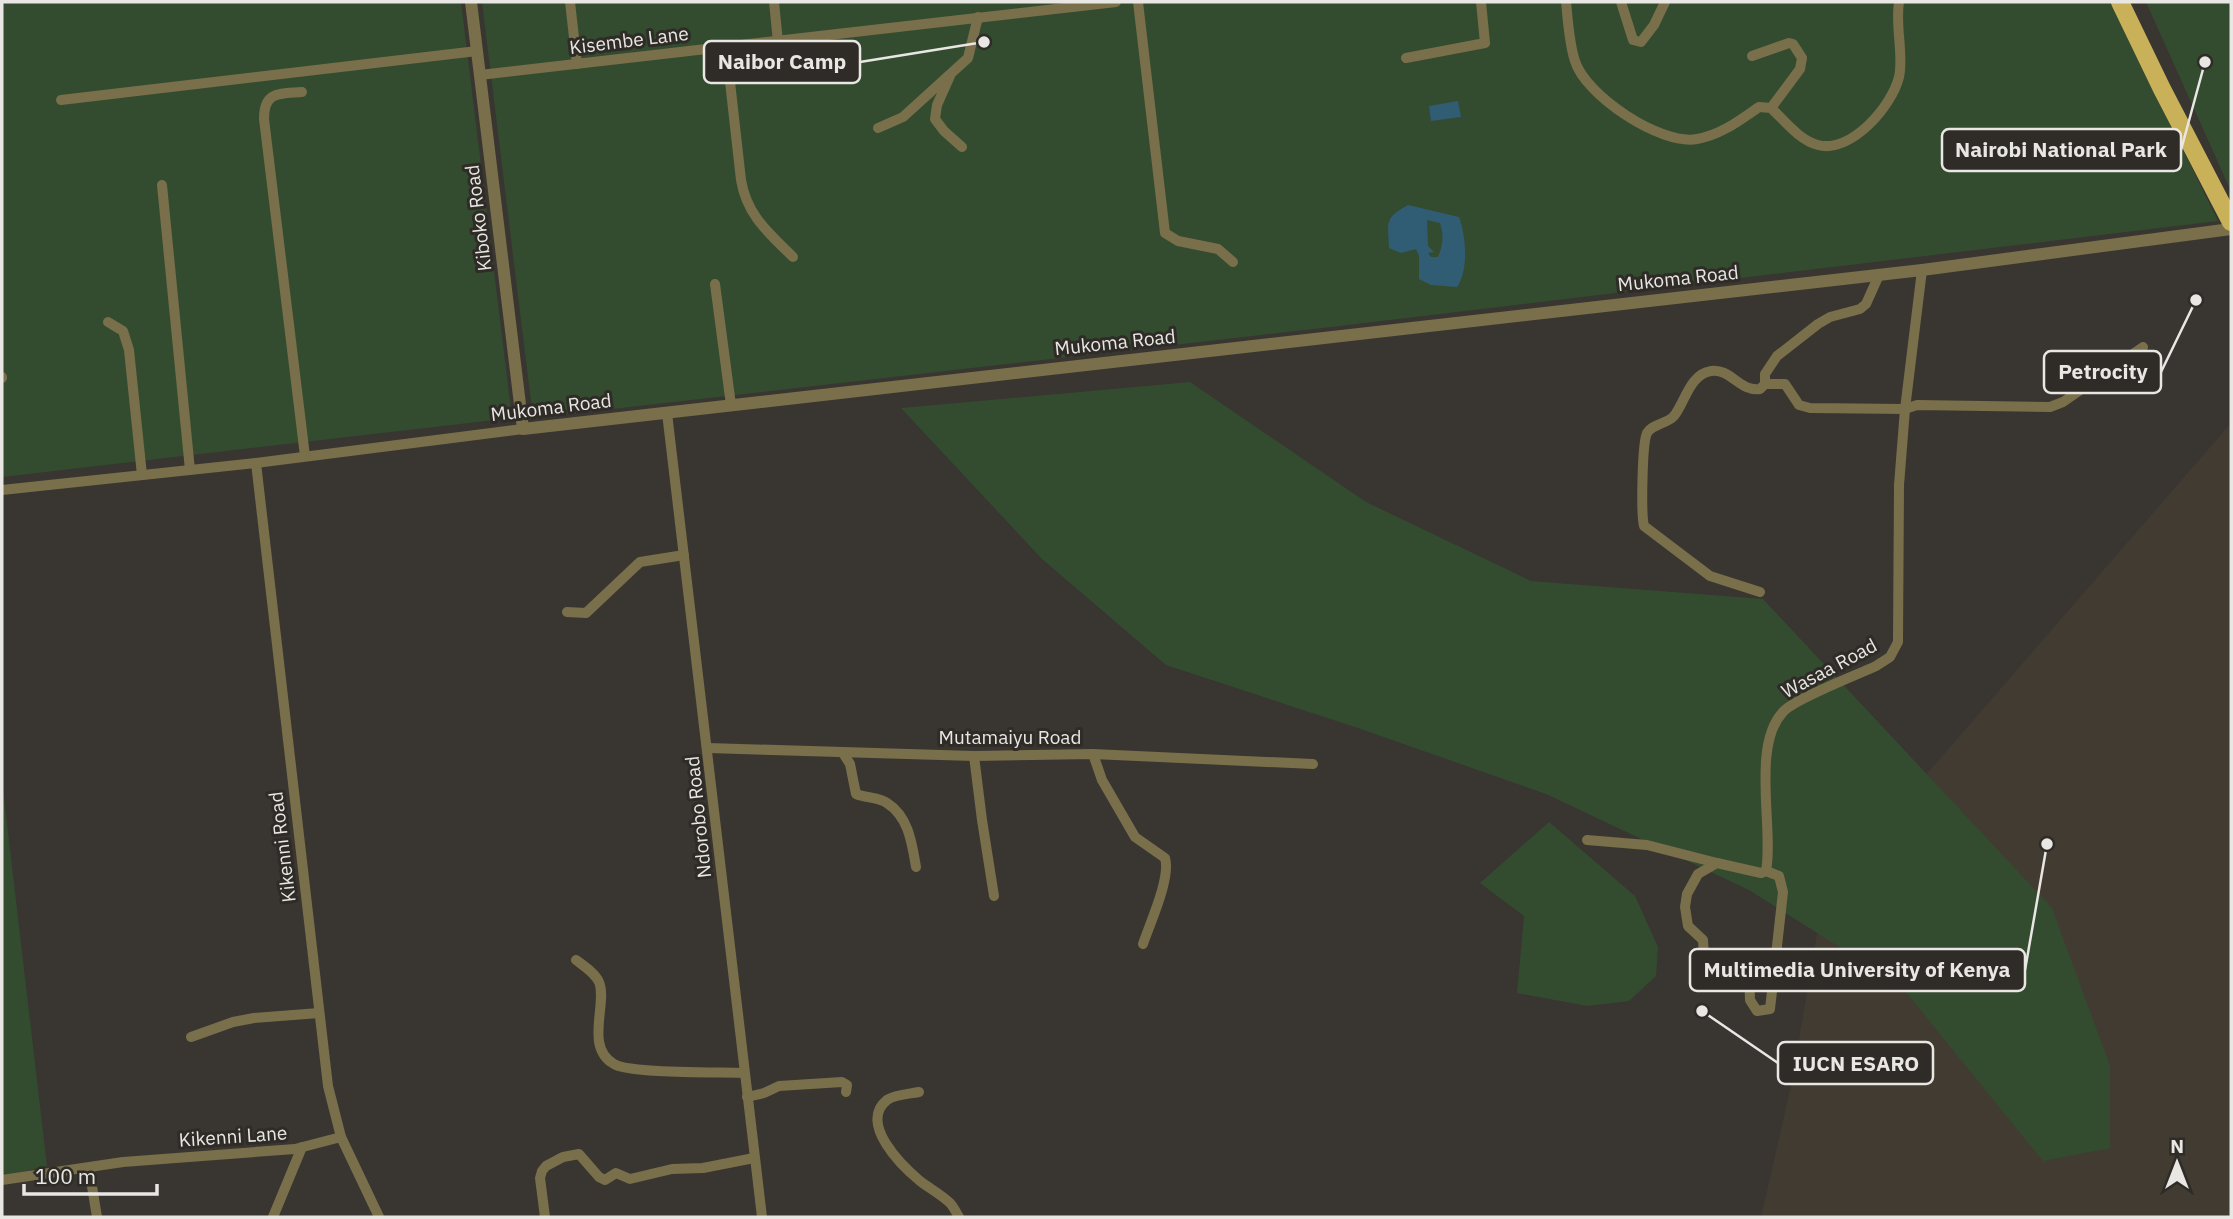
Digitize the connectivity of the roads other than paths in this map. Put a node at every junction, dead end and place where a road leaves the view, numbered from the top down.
1 (471, 2) edge
2 (570, 2) edge
3 (774, 2) edge
4 (1116, 2) edge
5 (1138, 2) edge
6 (1480, 2) edge
7 (1566, 2) edge
8 (1621, 2) edge
9 (1665, 2) edge
10 (1899, 2) edge
11 (2120, 2) edge
12 (978, 17) junction
13 (778, 42) junction
14 (726, 46) junction
15 (477, 51) junction
16 (1752, 56) dead end
17 (1406, 58) dead end
18 (577, 64) junction
19 (951, 74) junction
20 (480, 75) junction
21 (302, 92) dead end
22 (61, 100) dead end
23 (1771, 108) junction
24 (878, 128) dead end
25 (962, 147) dead end
26 (162, 185) dead end
27 (2231, 222) edge
28 (2231, 229) edge
29 (793, 257) dead end
30 (1233, 262) dead end
31 (1922, 270) junction
32 (1879, 275) junction
33 (715, 284) dead end
34 (108, 322) dead end
35 (2143, 347) dead end
36 (1765, 384) junction
37 (731, 405) junction
38 (1905, 409) junction
39 (667, 413) junction
40 (523, 429) junction
41 (305, 456) junction
42 (256, 463) junction
43 (190, 470) junction
44 (142, 475) junction
45 (2, 490) edge
46 (684, 555) junction
47 (1760, 592) dead end
48 (566, 612) dead end
49 (708, 748) junction
50 (843, 753) junction
51 (1093, 754) junction
52 (974, 756) junction
53 (1313, 764) dead end
54 (1587, 839) dead end
55 (1717, 863) junction
56 (916, 867) dead end
57 (1766, 871) junction
58 (995, 896) dead end
59 (1143, 944) dead end
60 (576, 960) dead end
61 (1749, 968) dead end
62 (1704, 973) dead end
63 (319, 1013) junction
64 (191, 1037) dead end
65 (744, 1073) junction
66 (846, 1092) dead end
67 (919, 1092) dead end
68 (747, 1097) junction
69 (341, 1137) junction
70 (302, 1147) junction
71 (754, 1158) junction
72 (89, 1168) junction
73 (2, 1180) edge
74 (97, 1217) edge
75 (273, 1217) edge
76 (379, 1217) edge
77 (545, 1217) edge
78 (762, 1217) edge
79 (959, 1217) edge

1 - 15 street, Kiboko Road
2 - 18 street
3 - 13 street
4 - 12 street, Kisembe Lane
5 - 30 street
6 - 17 street
7 - 23 street
8 - 9 street
10 - 23 street
11 - 27 highway
12 - 13 street, Kisembe Lane
12 - 19 street
13 - 14 street, Kisembe Lane
14 - 18 street, Kisembe Lane
14 - 29 street
15 - 20 street, Kiboko Road
15 - 22 street
16 - 23 street
18 - 20 street, Kisembe Lane
19 - 24 street
19 - 25 street
20 - 40 street, Kiboko Road
21 - 41 street
26 - 43 street
28 - 31 street, Mukoma Road
31 - 32 street, Mukoma Road
31 - 38 street, Wasaa Road
32 - 36 street
32 - 37 street, Mukoma Road
33 - 37 street
34 - 44 street
35 - 38 street
36 - 38 street
36 - 47 street
37 - 39 street, Mukoma Road
38 - 57 street, Wasaa Road
39 - 40 street, Mukoma Road
39 - 46 street, Ndorobo Road
40 - 41 street, Mukoma Road
41 - 42 street, Mukoma Road
42 - 43 street, Mukoma Road
42 - 63 street, Kikenni Road
43 - 44 street, Mukoma Road
44 - 45 street, Mukoma Road
46 - 48 street
46 - 49 street, Ndorobo Road
49 - 50 street, Mutamaiyu Road
49 - 65 street, Ndorobo Road
50 - 52 street, Mutamaiyu Road
50 - 56 street
51 - 52 street, Mutamaiyu Road
51 - 53 street, Mutamaiyu Road
51 - 59 street
52 - 58 street
54 - 55 street
55 - 57 street
55 - 62 street
57 - 61 street
60 - 65 street
63 - 64 street
63 - 69 street, Kikenni Road
65 - 68 street, Ndorobo Road
66 - 68 street
67 - 79 street
68 - 71 street, Ndorobo Road
69 - 70 street, Kikenni Lane
69 - 76 street, Kikenni Road
70 - 72 street, Kikenni Lane
70 - 75 street
71 - 77 street
71 - 78 street, Ndorobo Road
72 - 73 street, Kikenni Lane
72 - 74 street

